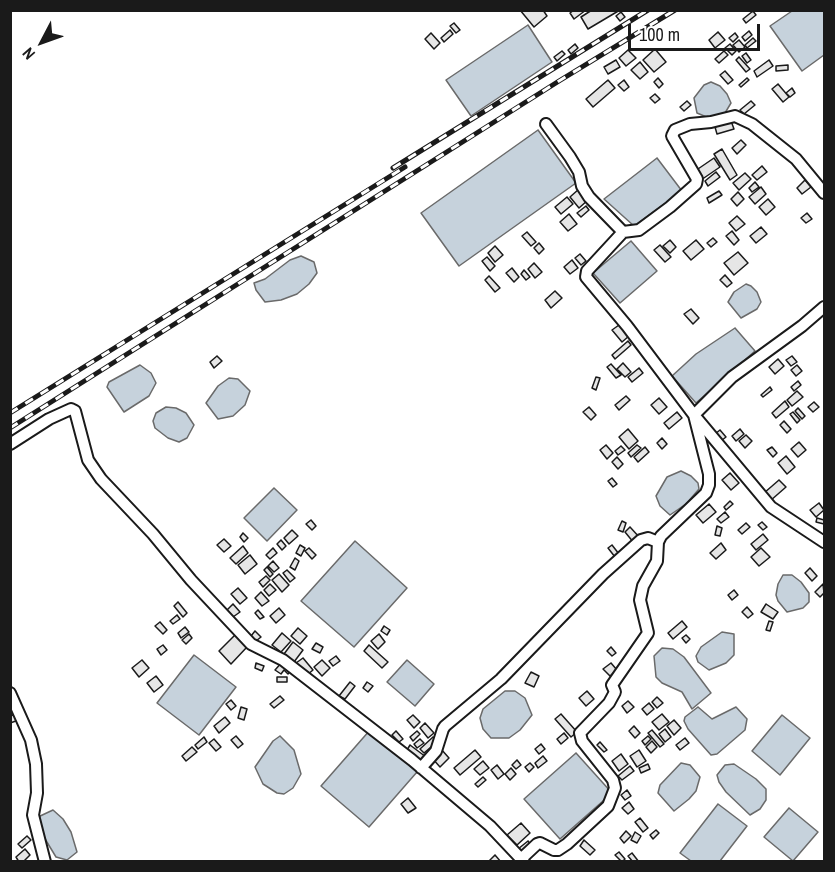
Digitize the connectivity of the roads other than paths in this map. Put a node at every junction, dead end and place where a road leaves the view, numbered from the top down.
1 (546, 124) dead end
2 (825, 193) edge
3 (623, 232) junction
4 (825, 307) edge
5 (694, 415) junction
6 (10, 444) edge
7 (658, 542) junction
8 (825, 542) edge
9 (10, 693) edge
10 (421, 768) junction
11 (522, 860) edge
12 (45, 861) edge

1 - 3 street
2 - 3 street
3 - 5 street
4 - 5 street
5 - 7 street
5 - 8 street
6 - 10 street
7 - 10 street
7 - 11 street
9 - 12 street
10 - 11 street

